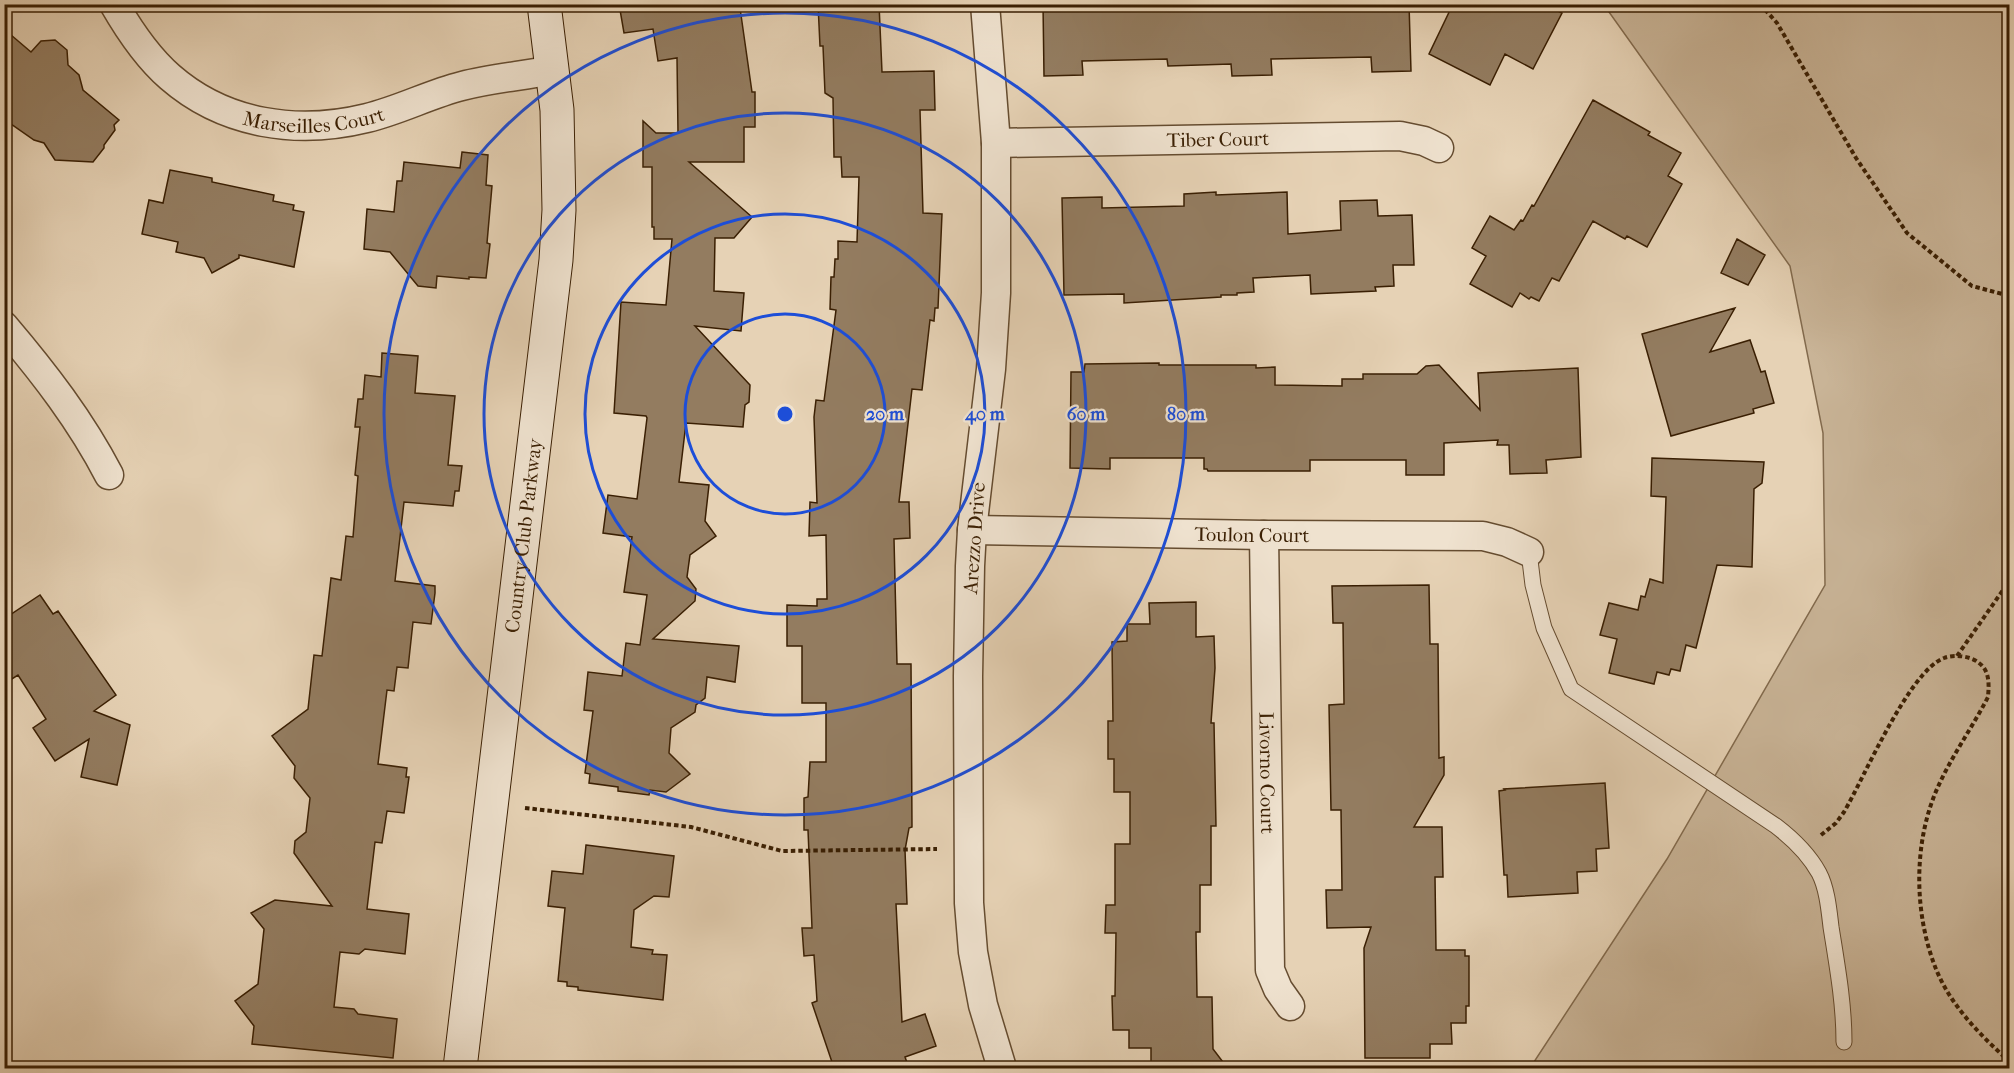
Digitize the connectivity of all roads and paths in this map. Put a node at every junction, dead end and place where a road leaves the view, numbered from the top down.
1 (114, 4) edge
2 (544, 4) edge
3 (985, 4) edge
4 (1760, 4) edge
5 (552, 70) junction
6 (996, 143) junction
7 (1439, 148) dead end
8 (2010, 296) edge
9 (4, 326) edge
10 (109, 475) dead end
11 (972, 530) junction
12 (1264, 535) junction
13 (1529, 552) joint
14 (2010, 580) edge
15 (1957, 656) junction
16 (525, 808) dead end
17 (1794, 840) junction
18 (938, 849) dead end
19 (1290, 1006) dead end
20 (1844, 1042) dead end
21 (2010, 1062) edge
22 (460, 1068) edge
23 (1002, 1068) edge

1 - 5 street, Marseilles Court
2 - 5 street, Country Club Parkway
3 - 6 street, Arezzo Drive
4 - 8 path
5 - 22 street, Country Club Parkway
6 - 7 street, Tiber Court
6 - 11 street, Arezzo Drive
9 - 10 street
11 - 12 street, Toulon Court
11 - 23 street, Arezzo Drive
12 - 13 street, Toulon Court
12 - 19 street, Livorno Court
13 - 17 lane
14 - 15 path
15 - 17 path
15 - 21 path
16 - 18 path
17 - 20 lane

